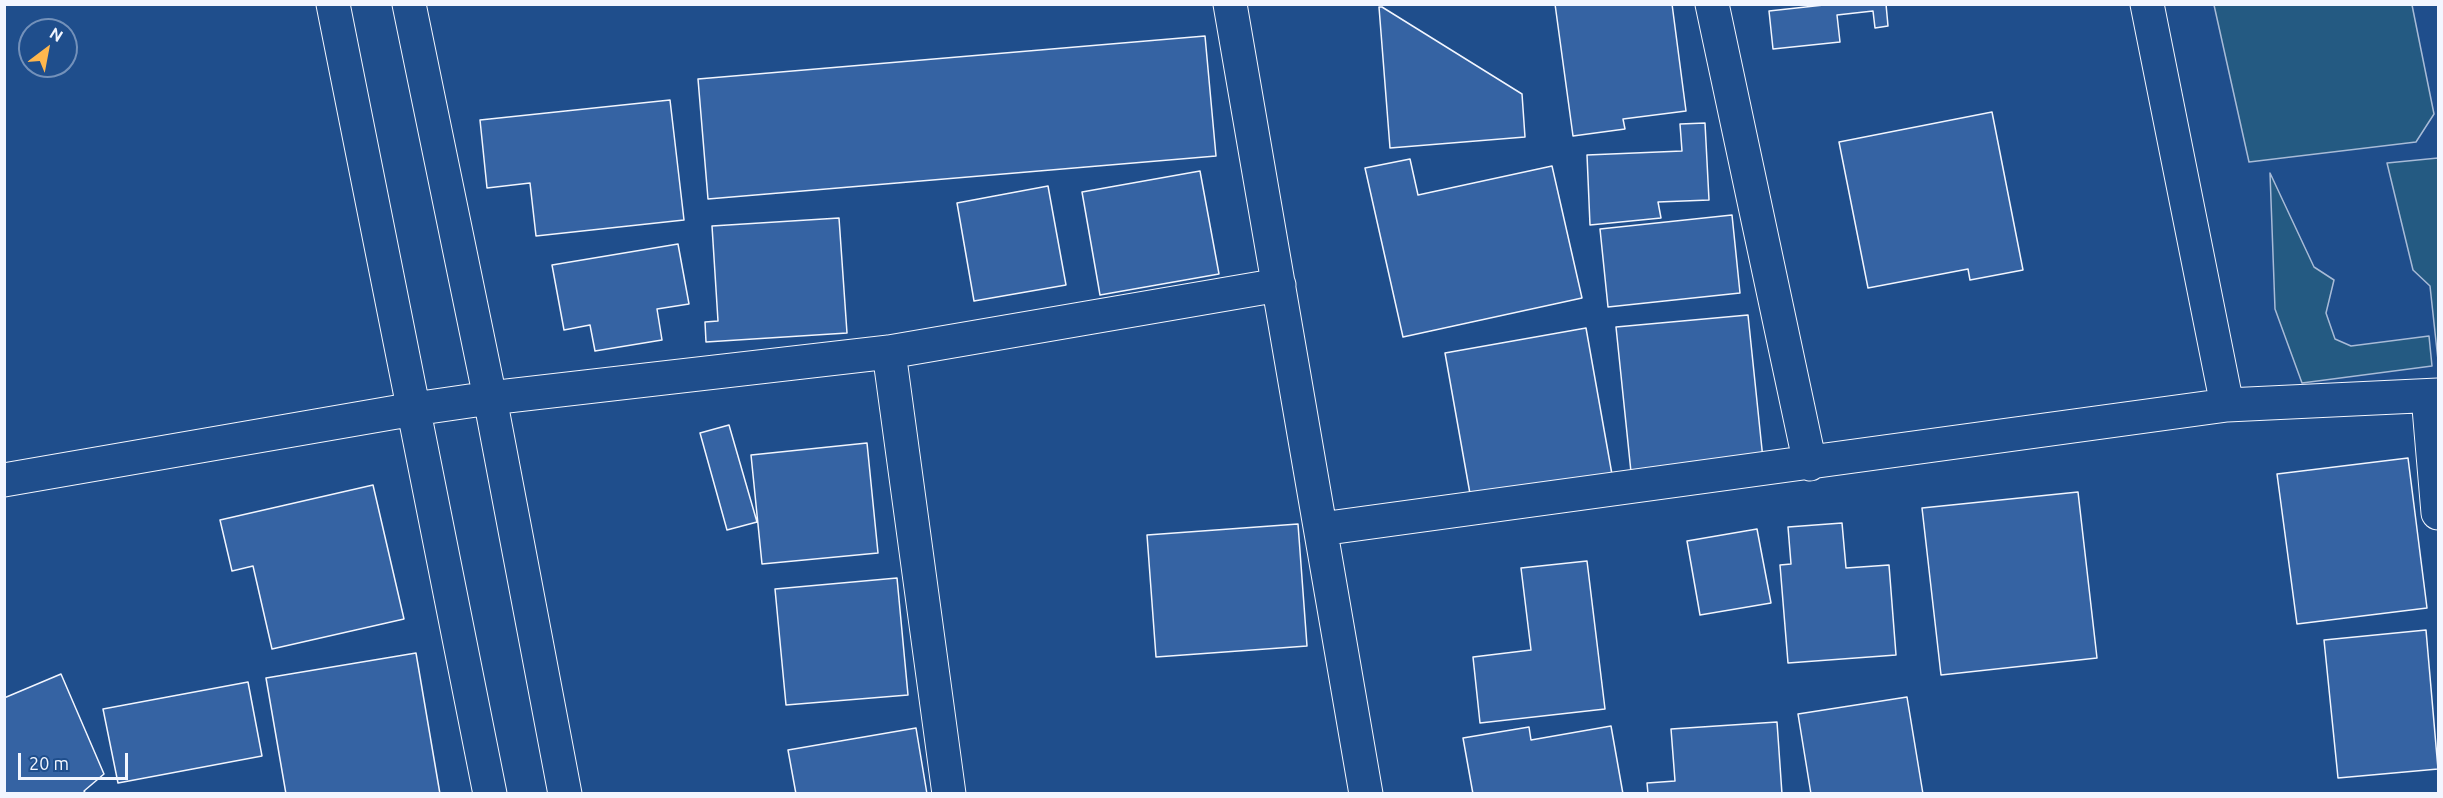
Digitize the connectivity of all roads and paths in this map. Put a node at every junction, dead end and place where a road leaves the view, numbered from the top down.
1 (333, 4) edge
2 (409, 4) edge
3 (1230, 4) edge
4 (1712, 4) edge
5 (2147, 4) edge
6 (1279, 285) junction
7 (889, 352) junction
8 (2433, 396) edge
9 (490, 398) junction
10 (2227, 405) junction
11 (414, 409) junction
12 (1810, 464) junction
13 (5, 478) edge
14 (2439, 513) edge
15 (1321, 530) junction
16 (490, 794) edge
17 (565, 794) edge
18 (949, 794) edge
19 (1366, 794) edge

1 - 11 street
2 - 9 street
3 - 6 street
4 - 12 street
5 - 10 street
6 - 7 street
6 - 15 street
7 - 9 street
7 - 18 street
8 - 10 street
8 - 14 street
9 - 11 street
9 - 17 street
10 - 12 street
11 - 13 street
11 - 16 street
12 - 15 street
15 - 19 street

